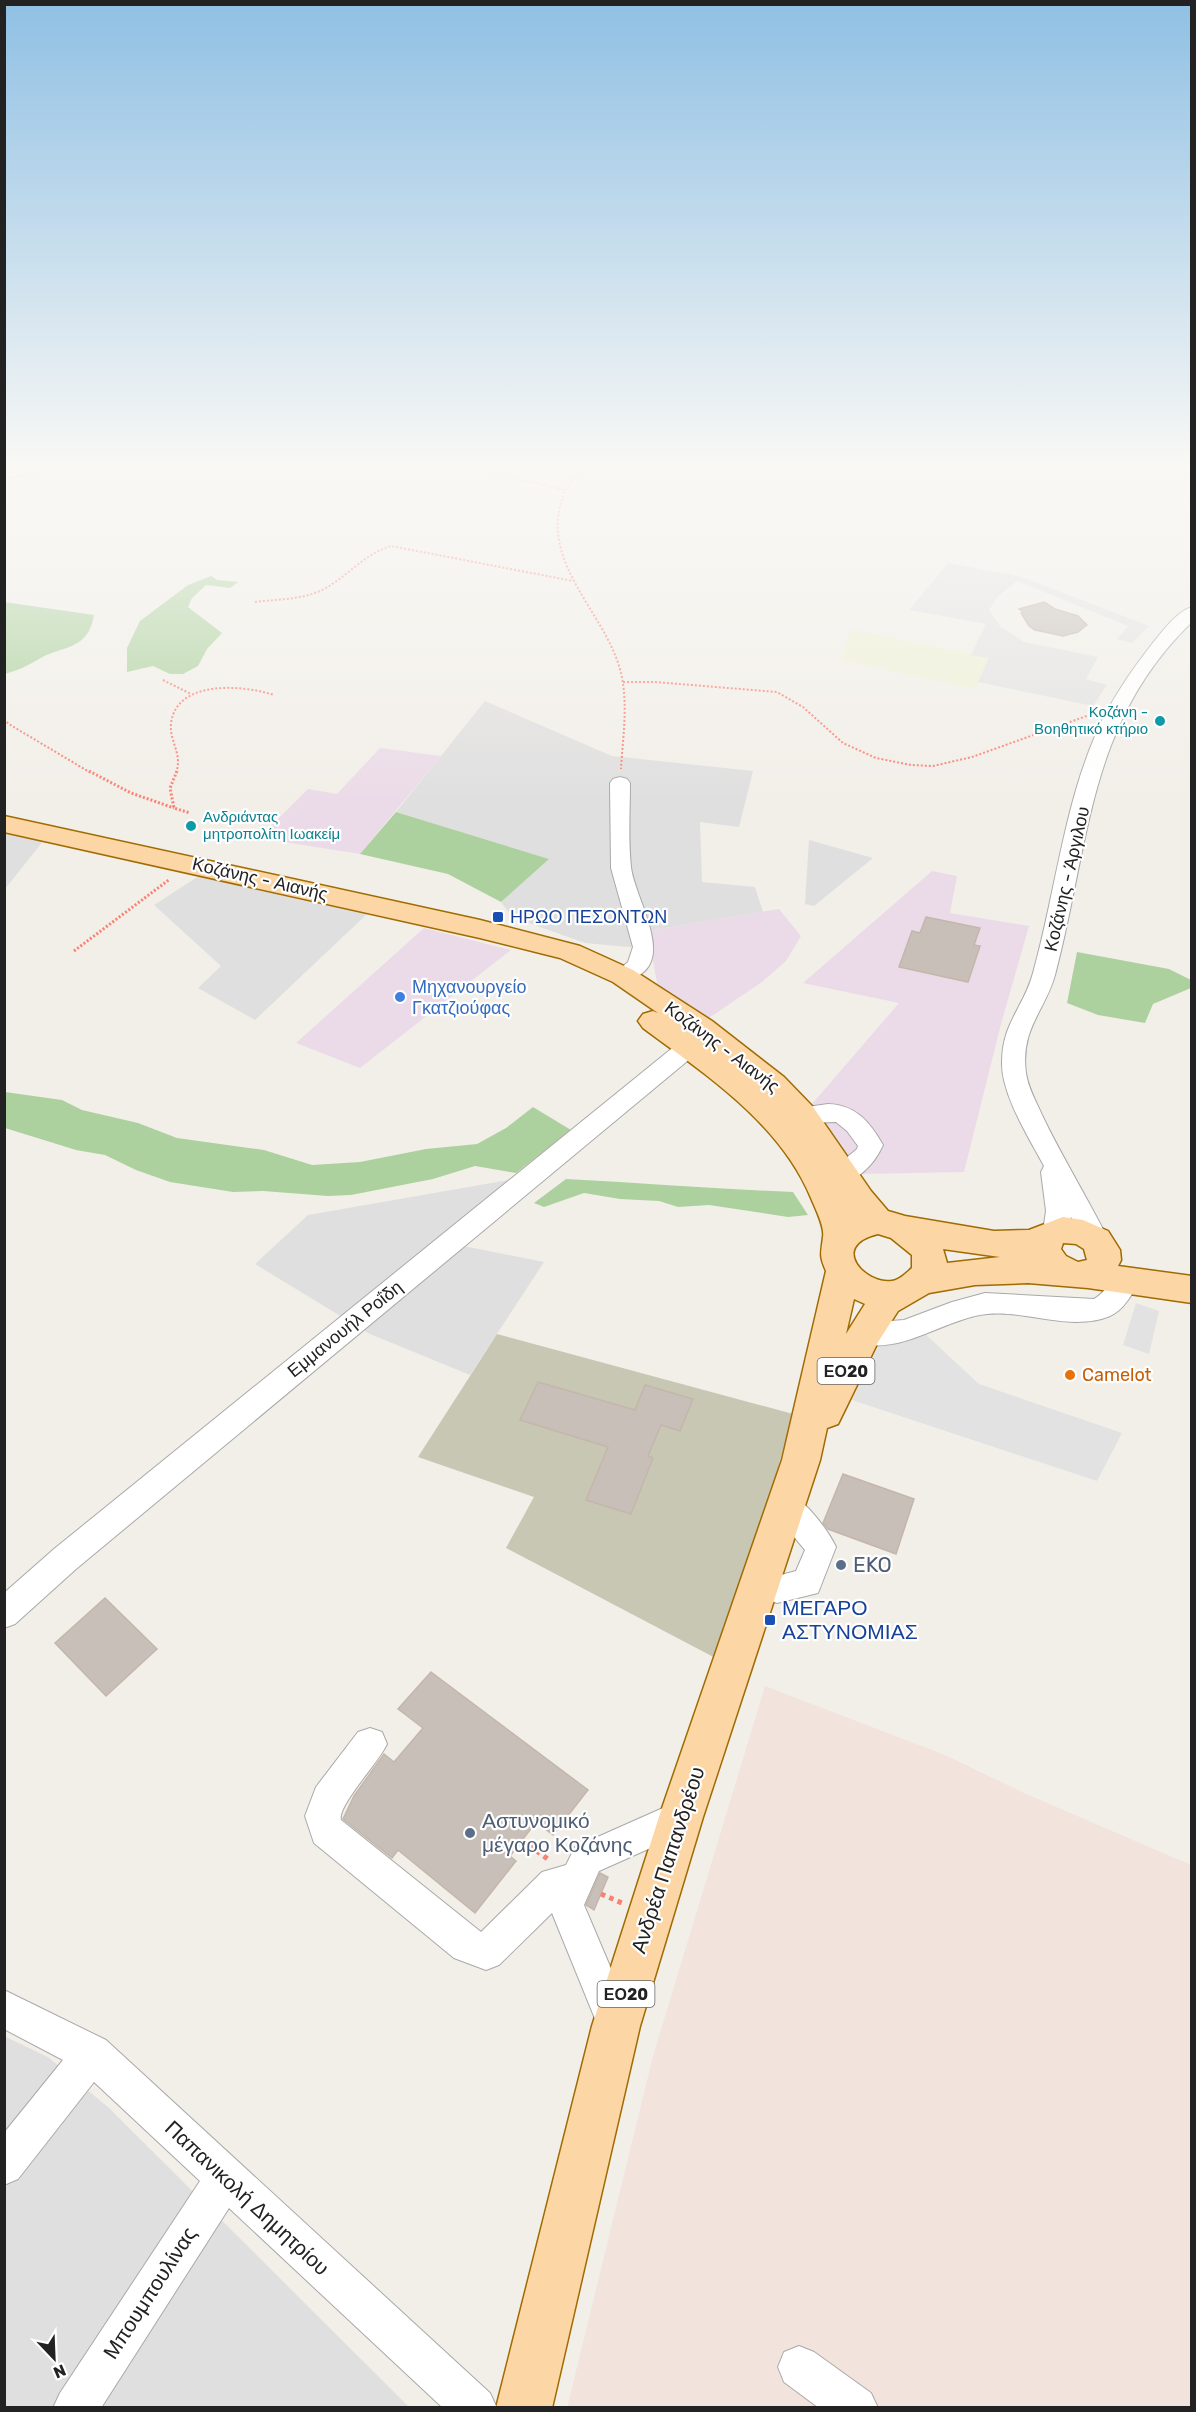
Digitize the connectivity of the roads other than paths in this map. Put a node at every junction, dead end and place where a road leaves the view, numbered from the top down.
1 (1191, 612) edge
2 (620, 783) road end
3 (4, 824) edge
4 (516, 938) junction
5 (623, 976) junction
6 (689, 1047) junction
7 (1052, 1163) junction
8 (891, 1225) junction
9 (1051, 1235) junction
10 (841, 1238) junction
11 (1087, 1257) junction
12 (842, 1273) junction
13 (1126, 1281) junction
14 (1191, 1281) edge
15 (911, 1287) junction
16 (1191, 1290) edge
17 (864, 1334) junction
18 (801, 1460) junction
19 (786, 1505) junction
20 (777, 1589) dead end
21 (4, 1614) edge
22 (370, 1744) dead end
23 (681, 1816) junction
24 (577, 1880) junction
25 (4, 2009) edge
26 (616, 2026) junction
27 (92, 2054) junction
28 (4, 2165) edge
29 (225, 2178) junction
30 (800, 2367) dead end
31 (75, 2408) edge
32 (475, 2408) edge
33 (524, 2408) edge
34 (856, 2408) edge

1 - 7 street, Κοζάνης - Άργιλου
2 - 5 street
3 - 4 main road, Κοζάνης - Αιανής
4 - 5 main road, Κοζάνης - Αιανής
4 - 6 main road, Κοζάνης - Αιανής
5 - 8 main road, Κοζάνης - Αιανής
6 - 10 main road, Κοζάνης - Αιανής
6 - 21 street, Εμμανουήλ Ροΐδη
7 - 9 street
7 - 11 street
8 - 9 main road, ΕΟ20
8 - 10 main road, ΕΟ20
8 - 15 main road
9 - 11 main road, ΕΟ20
9 - 11 main road, ΕΟ20
10 - 12 main road, ΕΟ20
11 - 13 main road, ΕΟ20
11 - 14 main road, ΕΟ20
11 - 15 main road, ΕΟ20
12 - 15 main road, ΕΟ20
12 - 18 main road, Ανδρέα Παπανδρέου / ΕΟ20
13 - 16 main road, ΕΟ20
13 - 17 street
15 - 17 main road, Ανδρέα Παπανδρέου / ΕΟ20
17 - 18 main road, Ανδρέα Παπανδρέου / ΕΟ20
18 - 19 main road, Ανδρέα Παπανδρέου / ΕΟ20
19 - 20 street
19 - 23 main road, Ανδρέα Παπανδρέου / ΕΟ20
22 - 24 street
23 - 24 street
23 - 26 main road, Ανδρέα Παπανδρέου / ΕΟ20
24 - 26 street
25 - 27 street, Παπανικολή Δημητρίου
26 - 33 main road, Ανδρέα Παπανδρέου / ΕΟ20
27 - 28 street
27 - 29 street, Παπανικολή Δημητρίου
29 - 31 street, Μπουμπουλίνας
29 - 32 street, Παπανικολή Δημητρίου
30 - 34 street

